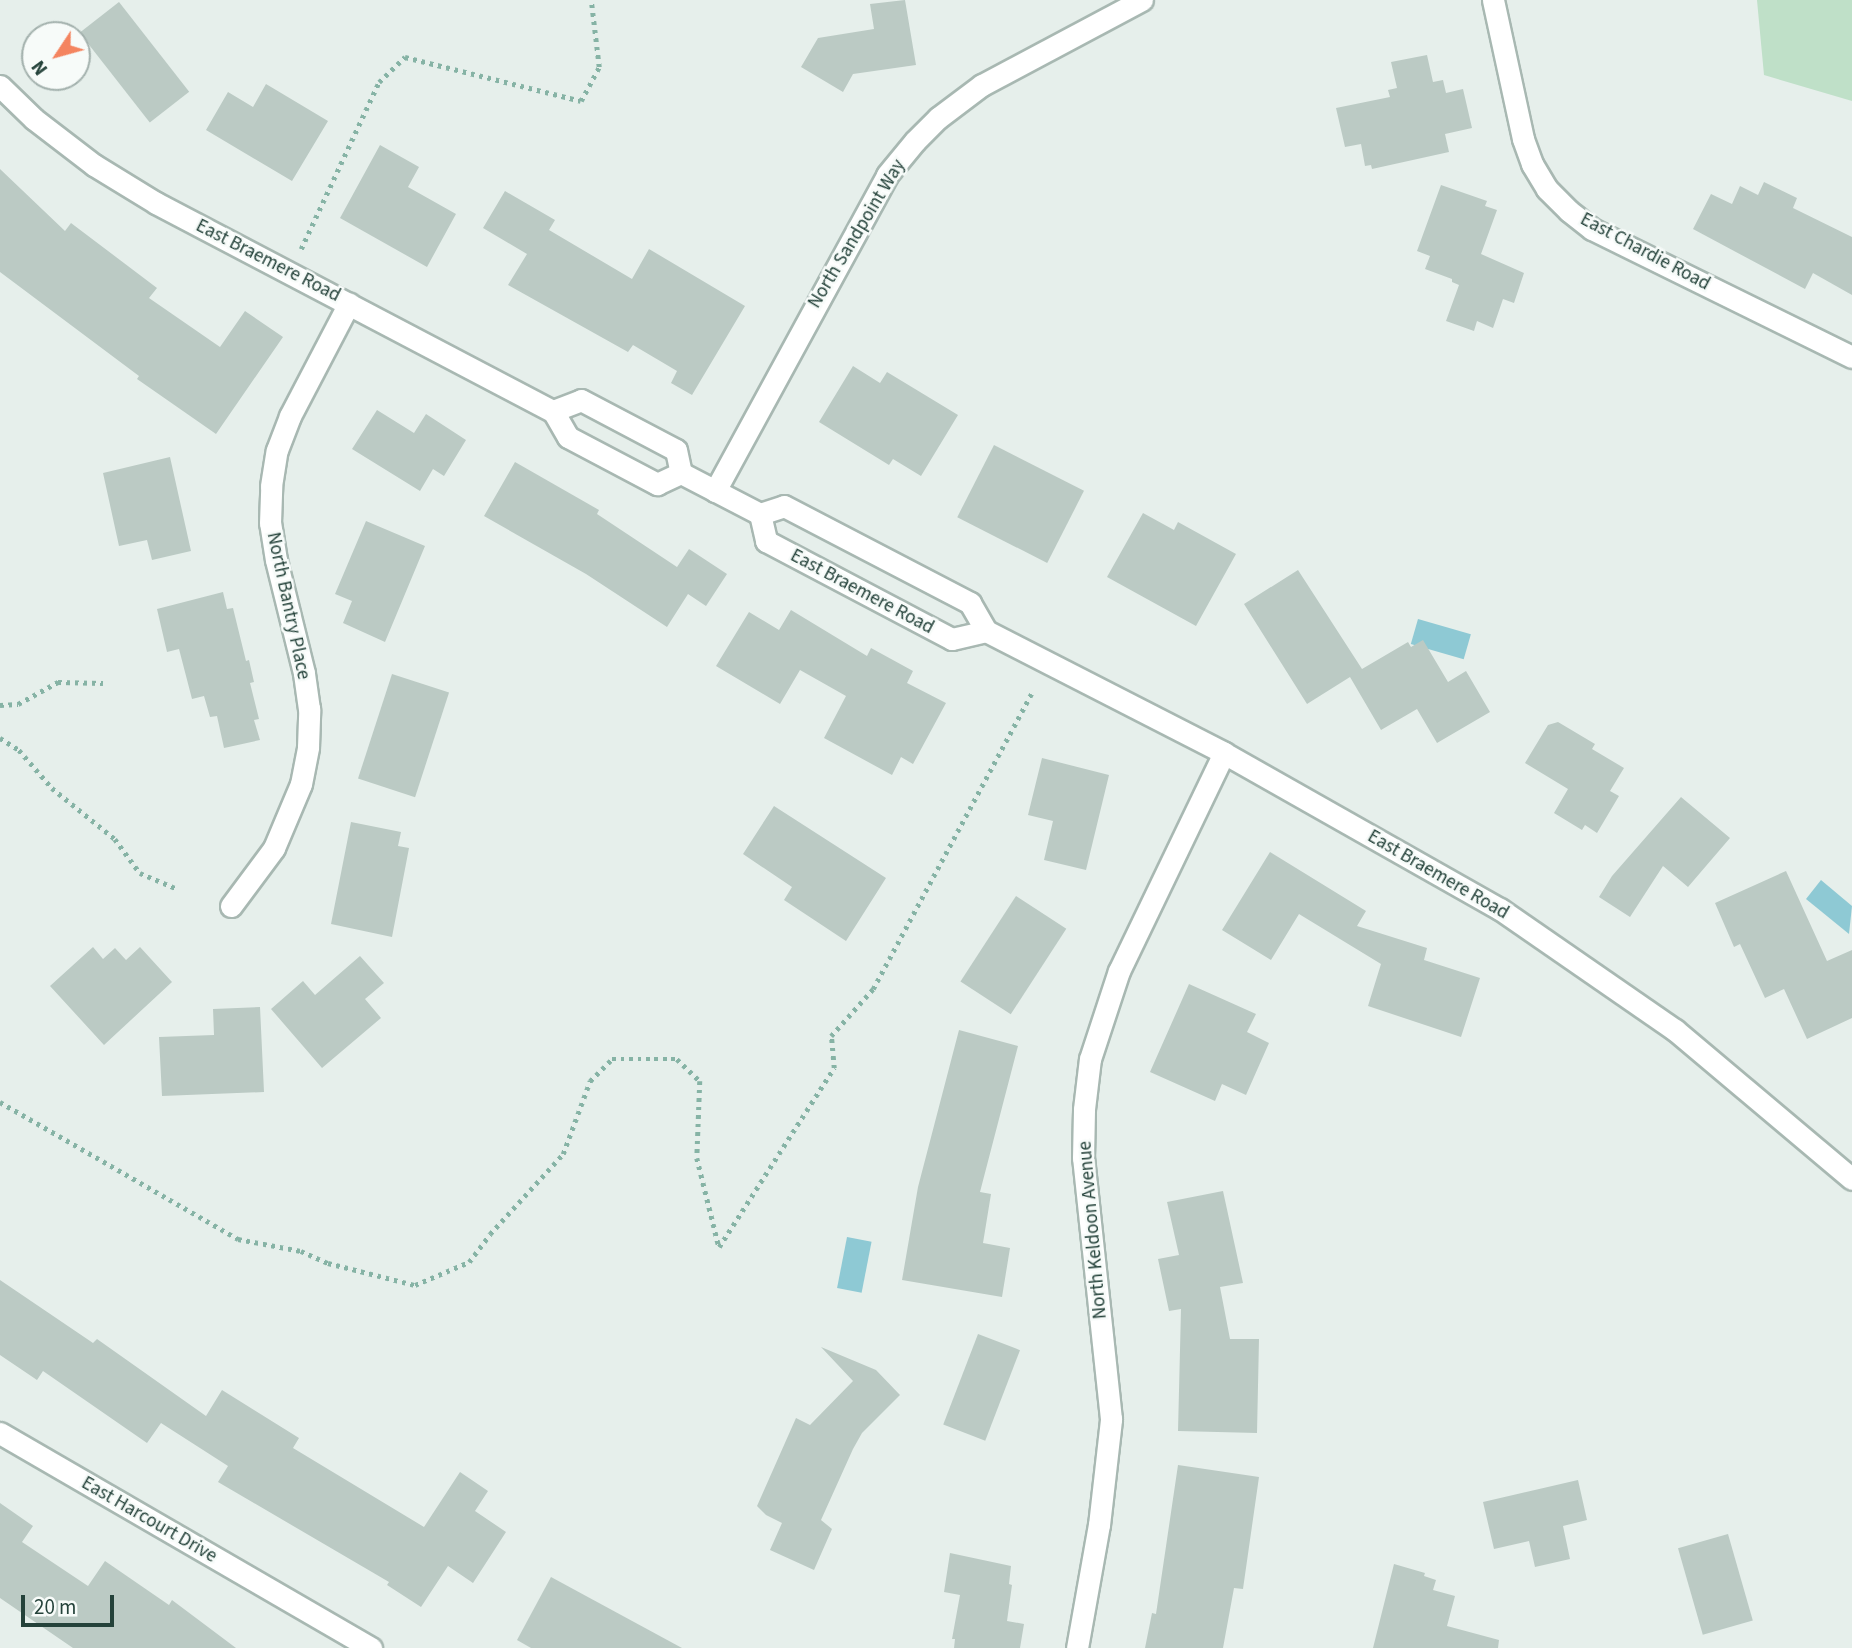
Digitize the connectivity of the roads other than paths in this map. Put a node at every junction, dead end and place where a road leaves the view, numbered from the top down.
1 (1142, 0) edge
2 (1493, 0) edge
3 (0, 86) edge
4 (349, 303) junction
5 (1852, 357) edge
6 (553, 411) junction
7 (681, 473) junction
8 (715, 491) junction
9 (760, 514) junction
10 (986, 631) junction
11 (1224, 753) junction
12 (231, 906) dead end
13 (1852, 1179) edge
14 (0, 1433) edge
15 (371, 1648) edge
16 (1077, 1648) edge

1 - 8 street, North Sandpoint Way
2 - 5 street, East Chardie Road
3 - 4 street, East Braemere Road
4 - 6 street, East Braemere Road
4 - 12 street, North Bantry Place
6 - 7 street, East Braemere Road
6 - 7 street
7 - 8 street
8 - 9 street
9 - 10 street, East Braemere Road
9 - 10 street, East Braemere Road
10 - 11 street, East Braemere Road
11 - 13 street, East Braemere Road
11 - 16 street, North Keldoon Avenue
14 - 15 street, East Harcourt Drive

